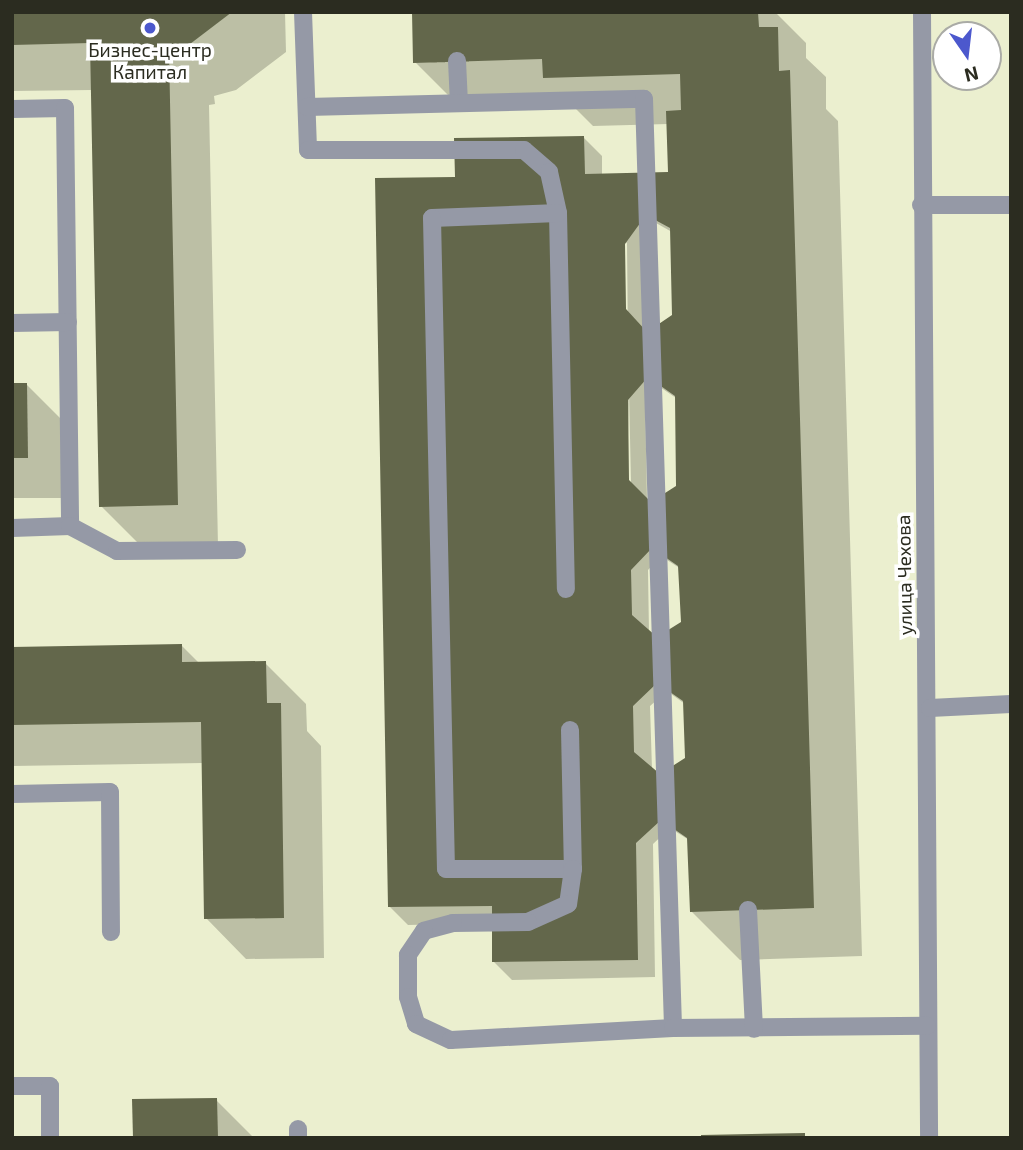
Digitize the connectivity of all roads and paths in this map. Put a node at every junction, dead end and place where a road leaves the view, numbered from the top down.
1 (303, 12) edge
2 (922, 12) edge
3 (457, 61) dead end
4 (459, 103) junction
5 (307, 107) junction
6 (12, 109) edge
7 (921, 205) junction
8 (1011, 205) edge
9 (558, 213) junction
10 (68, 322) junction
11 (12, 323) edge
12 (70, 526) junction
13 (12, 528) edge
14 (237, 550) dead end
15 (566, 589) dead end
16 (1011, 704) edge
17 (930, 708) junction
18 (570, 730) dead end
19 (12, 794) edge
20 (573, 869) junction
21 (748, 910) dead end
22 (111, 932) dead end
23 (927, 1026) junction
24 (673, 1028) junction
25 (754, 1029) junction
26 (12, 1086) edge
27 (50, 1138) edge
28 (929, 1138) edge

1 - 5 street
2 - 7 street, улица Чехова
3 - 4 street
4 - 5 street
4 - 24 street
5 - 9 street
6 - 10 street
7 - 8 street
7 - 17 street, улица Чехова
9 - 15 street
9 - 20 street
10 - 11 street
10 - 12 street
12 - 13 street
12 - 14 street
16 - 17 street
17 - 23 street, улица Чехова
18 - 20 street
19 - 22 street
20 - 24 street
21 - 25 street
23 - 25 street
23 - 28 street, улица Чехова
24 - 25 street
26 - 27 street

